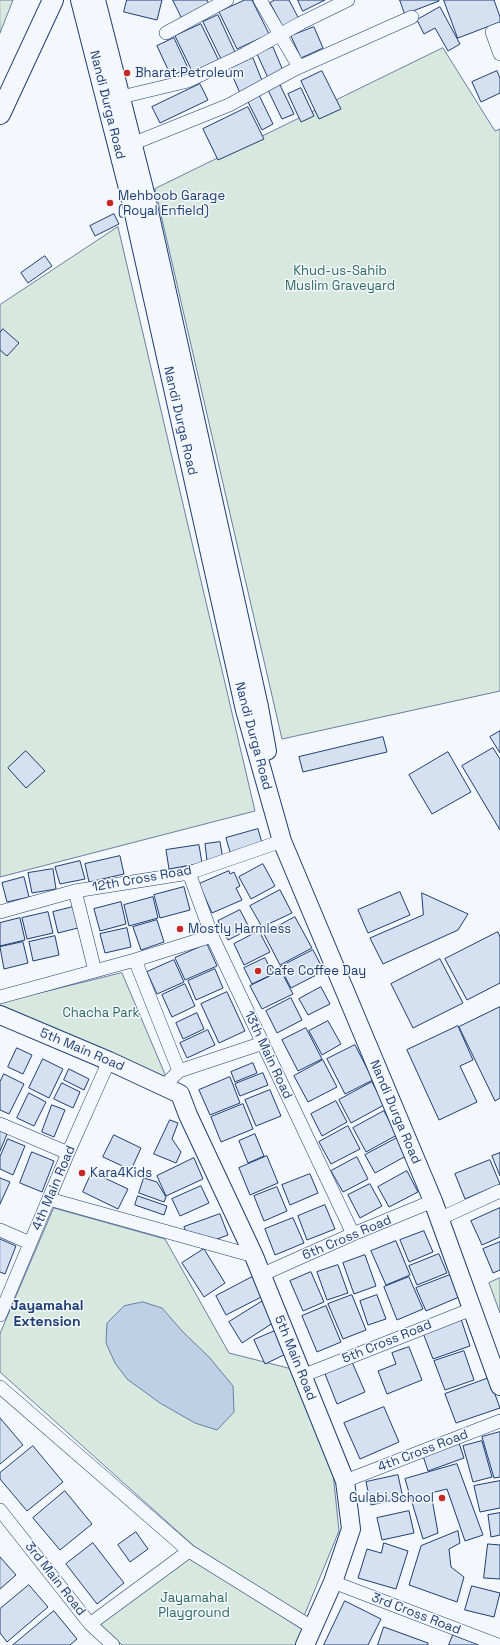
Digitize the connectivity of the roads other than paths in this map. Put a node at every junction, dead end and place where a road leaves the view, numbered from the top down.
1 (38, 0) edge
2 (53, 0) edge
3 (80, 0) edge
4 (96, 0) edge
5 (228, 0) edge
6 (260, 0) edge
7 (348, 0) edge
8 (412, 17) dead end
9 (500, 29) edge
10 (166, 33) dead end
11 (279, 35) junction
12 (500, 54) edge
13 (299, 67) junction
14 (0, 86) edge
15 (113, 99) junction
16 (0, 114) edge
17 (132, 144) junction
18 (282, 841) junction
19 (189, 873) junction
20 (75, 891) junction
21 (0, 912) edge
22 (212, 936) junction
23 (134, 960) junction
24 (95, 971) junction
25 (0, 997) edge
26 (0, 1015) edge
27 (263, 1043) junction
28 (109, 1061) junction
29 (179, 1071) junction
30 (164, 1086) junction
31 (0, 1124) edge
32 (68, 1153) junction
33 (500, 1191) edge
34 (49, 1199) junction
35 (433, 1201) junction
36 (439, 1219) junction
37 (0, 1230) edge
38 (353, 1234) junction
39 (30, 1243) junction
40 (254, 1256) junction
41 (261, 1275) junction
42 (472, 1309) junction
43 (0, 1315) edge
44 (302, 1376) junction
45 (500, 1386) edge
46 (0, 1387) edge
47 (500, 1421) edge
48 (345, 1481) junction
49 (2, 1515) edge
50 (189, 1551) junction
51 (333, 1582) junction
52 (90, 1624) junction
53 (313, 1628) junction
54 (113, 1645) edge
55 (305, 1645) edge
56 (498, 1645) edge

1 - 14 main road
2 - 16 main road
3 - 15 main road, Nandi Durga Road
4 - 15 main road, Nandi Durga Road
5 - 10 street
6 - 11 street
7 - 11 street
8 - 13 street
9 - 12 street
11 - 13 street
11 - 15 street
13 - 17 street
15 - 17 main road, Nandi Durga Road
15 - 18 main road, Nandi Durga Road
17 - 18 main road, Nandi Durga Road
18 - 19 street, 12th Cross Road
18 - 35 main road, Nandi Durga Road
19 - 20 street, 12th Cross Road
19 - 22 street, 13th Main Road
20 - 21 street, 12th Cross Road
20 - 24 street
22 - 23 street
22 - 27 street, 13th Main Road
23 - 24 street
23 - 29 street
24 - 25 street
26 - 28 main road, 5th Main Road
27 - 29 street
27 - 38 street, 13th Main Road
28 - 30 main road, 5th Main Road
28 - 32 street, 4th Main Road
29 - 30 street
30 - 40 main road, 5th Main Road
31 - 32 street
32 - 34 street, 4th Main Road
33 - 36 street
34 - 39 street, 4th Main Road
34 - 40 street
35 - 36 main road, Nandi Durga Road
35 - 38 street, 6th Cross Road
36 - 42 main road, Nandi Durga Road
37 - 39 street
38 - 41 street, 6th Cross Road
39 - 43 street, 4th Main Road
40 - 41 main road, 5th Main Road
41 - 44 main road, 5th Main Road
42 - 44 street, 5th Cross Road
42 - 45 main road, Nandi Durga Road
44 - 48 main road, 5th Main Road
46 - 50 street
47 - 48 street, 4th Cross Road
48 - 51 main road, 5th Main Road
49 - 52 street, 3rd Main Road
50 - 52 street
50 - 53 street
51 - 53 main road, 5th Main Road
51 - 56 street, 3rd Cross Road
52 - 54 street, 3rd Main Road
53 - 55 main road, 5th Main Road

